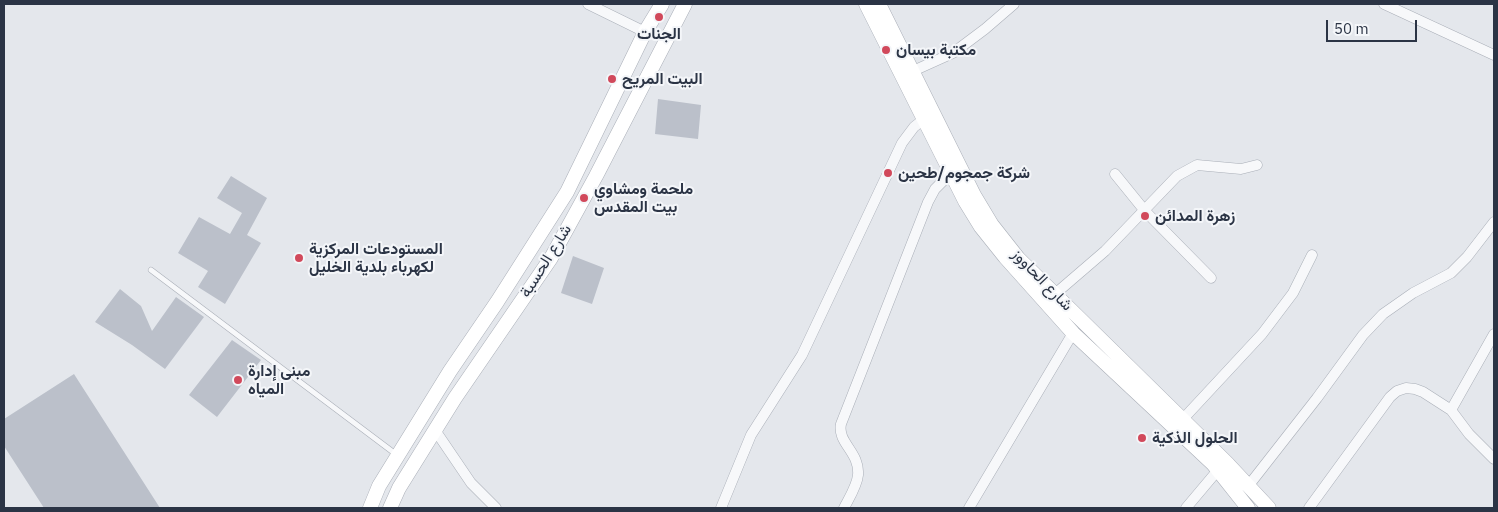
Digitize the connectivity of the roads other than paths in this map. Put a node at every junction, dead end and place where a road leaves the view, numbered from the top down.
1 (588, 4) edge
2 (662, 4) edge
3 (685, 4) edge
4 (866, 4) edge
5 (879, 4) edge
6 (1014, 4) edge
7 (1384, 4) edge
8 (645, 32) junction
9 (1494, 55) edge
10 (913, 71) junction
11 (924, 118) junction
12 (1257, 165) dead end
13 (951, 173) junction
14 (1115, 174) dead end
15 (1145, 210) junction
16 (1494, 222) edge
17 (1312, 255) dead end
18 (151, 270) dead end
19 (1211, 278) dead end
20 (1055, 294) junction
21 (1073, 333) junction
22 (1494, 334) edge
23 (1450, 410) junction
24 (1182, 419) junction
25 (435, 430) junction
26 (398, 455) junction
27 (1494, 459) edge
28 (1218, 470) junction
29 (1249, 485) junction
30 (370, 508) edge
31 (390, 508) edge
32 (496, 508) edge
33 (721, 508) edge
34 (844, 508) edge
35 (969, 508) edge
36 (1186, 508) edge
37 (1248, 508) edge
38 (1269, 508) edge
39 (1309, 508) edge

1 - 8 street
2 - 8 main road, شارع الحسبة
3 - 25 main road, شارع الحسبة
4 - 11 main road, شارع الحاووز
5 - 10 main road, شارع الحاووز
6 - 10 street
7 - 9 street
8 - 26 main road, شارع الحسبة
10 - 20 main road, شارع الحاووز
11 - 13 main road, شارع الحاووز
11 - 33 street
12 - 15 street
13 - 21 main road, شارع الحاووز
13 - 34 street
14 - 15 street
15 - 19 street
15 - 20 street
16 - 29 street
17 - 24 street
18 - 26 lane
20 - 24 main road, شارع الحاووز
21 - 28 main road, شارع الحاووز
21 - 35 street
22 - 23 street
23 - 27 street
23 - 39 street
24 - 29 main road, شارع الحاووز
25 - 31 main road, شارع الحسبة
25 - 32 street
26 - 30 main road, شارع الحسبة
28 - 36 street
28 - 37 main road, شارع الحاووز
29 - 38 main road, شارع الحاووز

